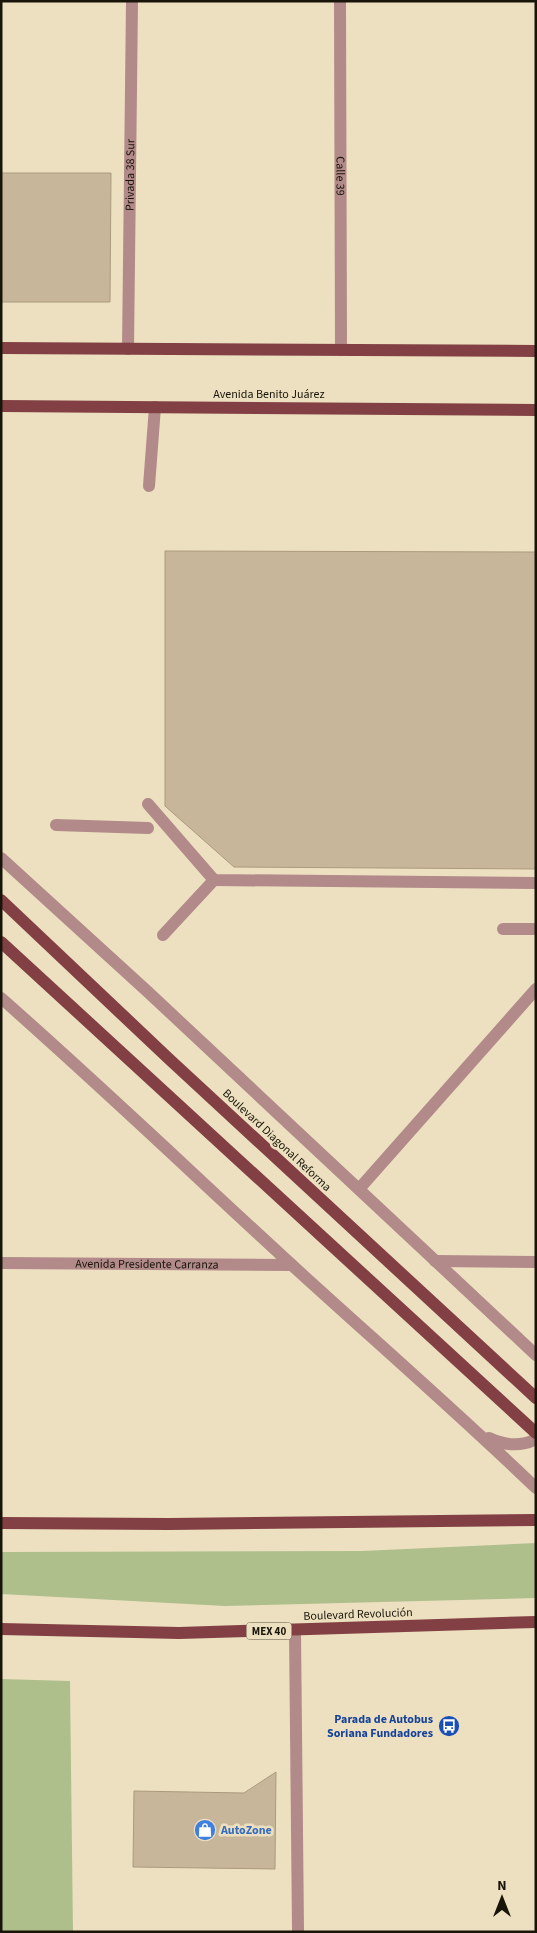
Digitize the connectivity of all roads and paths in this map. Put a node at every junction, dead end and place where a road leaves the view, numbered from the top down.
1 (132, 1) edge
2 (340, 1) edge
3 (1, 348) edge
4 (128, 349) junction
5 (341, 350) junction
6 (536, 351) edge
7 (1, 406) edge
8 (155, 407) junction
9 (536, 410) edge
10 (149, 486) dead end
11 (148, 804) dead end
12 (56, 825) dead end
13 (148, 828) dead end
14 (1, 858) edge
15 (214, 880) junction
16 (536, 883) edge
17 (1, 900) edge
18 (504, 929) dead end
19 (536, 929) edge
20 (162, 935) dead end
21 (1, 942) edge
22 (536, 989) edge
23 (1, 998) edge
24 (359, 1189) junction
25 (435, 1261) junction
26 (536, 1262) edge
27 (1, 1263) edge
28 (292, 1265) junction
29 (536, 1355) edge
30 (536, 1398) edge
31 (478, 1432) junction
32 (536, 1433) edge
33 (536, 1440) edge
34 (536, 1488) edge
35 (536, 1520) edge
36 (1, 1522) edge
37 (536, 1622) edge
38 (1, 1629) edge
39 (295, 1630) junction
40 (298, 1930) dead end

1 - 4 street, Privada 38 Sur
2 - 5 street, Calle 39
3 - 4 main road
4 - 5 main road
5 - 6 main road
7 - 8 main road, Avenida Benito Juárez
8 - 9 main road, Avenida Benito Juárez
8 - 10 street
11 - 15 street
12 - 13 street
14 - 24 street
15 - 16 street
15 - 20 street
17 - 30 main road, Boulevard Diagonal Reforma
18 - 19 street
21 - 32 main road
22 - 24 street
23 - 28 street
24 - 25 street
25 - 26 street
25 - 29 street
27 - 28 street, Avenida Presidente Carranza
28 - 31 street
31 - 33 street
31 - 34 street
35 - 36 main road
37 - 39 main road, Boulevard Revolución / MEX 40
38 - 39 main road, Boulevard Revolución / MEX 40
39 - 40 street

